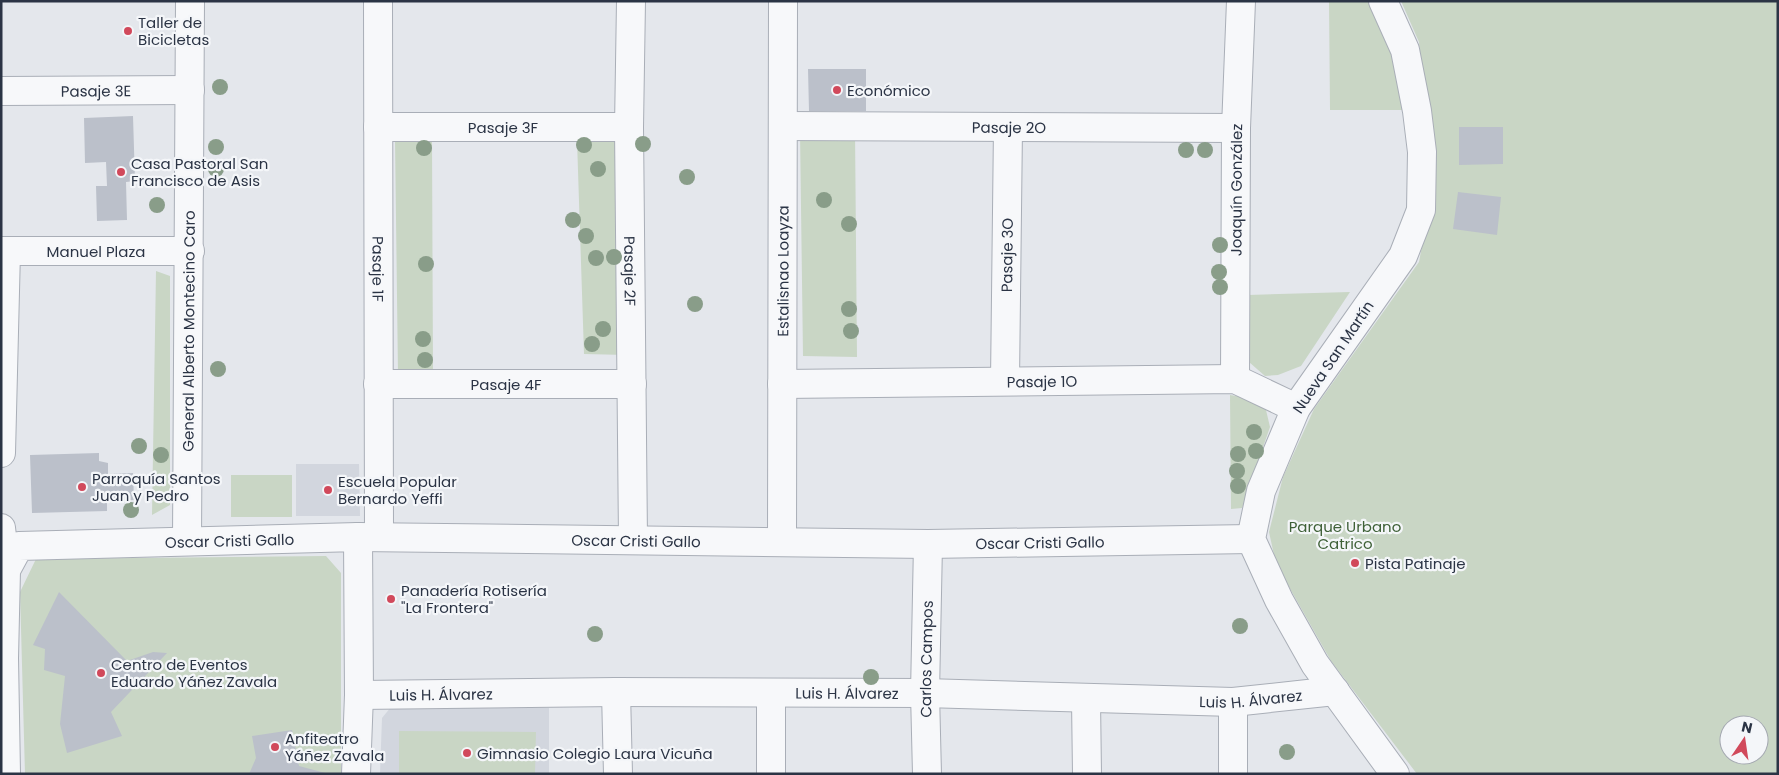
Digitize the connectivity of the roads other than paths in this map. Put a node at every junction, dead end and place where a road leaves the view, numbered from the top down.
1 (190, 1) edge
2 (378, 1) edge
3 (631, 1) edge
4 (783, 1) edge
5 (1241, 1) edge
6 (1383, 1) edge
7 (1, 90) edge
8 (190, 90) junction
9 (378, 126) junction
10 (783, 126) junction
11 (629, 127) junction
12 (1008, 127) junction
13 (1236, 128) junction
14 (4, 251) edge
15 (190, 251) junction
16 (1235, 380) junction
17 (1005, 381) junction
18 (378, 384) junction
19 (632, 384) junction
20 (782, 384) junction
21 (2, 406) edge
22 (1296, 408) junction
23 (1, 453) edge
24 (10, 537) edge
25 (368, 537) junction
26 (1252, 539) junction
27 (633, 540) junction
28 (187, 541) junction
29 (782, 541) junction
30 (928, 544) junction
31 (3, 658) edge
32 (1335, 691) junction
33 (616, 692) junction
34 (771, 694) junction
35 (925, 694) junction
36 (359, 695) junction
37 (1086, 700) junction
38 (1233, 702) junction
39 (6, 774) edge
40 (356, 774) edge
41 (618, 774) edge
42 (771, 774) edge
43 (927, 774) edge
44 (1087, 774) edge
45 (1233, 774) edge
46 (1395, 774) edge

1 - 8 street, General Alberto Montecino Caro
2 - 9 street, Pasaje 1F
3 - 11 street, Pasaje 2F
4 - 10 street, Estalisnao Loayza
5 - 13 street, Joaquín González
6 - 22 street, Nueva San Martín
7 - 8 street, Pasaje 3E
8 - 15 street, General Alberto Montecino Caro
9 - 11 street, Pasaje 3F
9 - 18 street, Pasaje 1F
10 - 12 street, Pasaje 2O
10 - 20 street, Estalisnao Loayza
11 - 19 street, Pasaje 2F
12 - 13 street, Pasaje 2O
12 - 17 street, Pasaje 3O
13 - 16 street, Joaquín González
14 - 15 street, Manuel Plaza
14 - 21 street
15 - 28 street, General Alberto Montecino Caro
16 - 17 street, Pasaje 1O
16 - 22 street, Pasaje 1O
17 - 20 street, Pasaje 1O
18 - 19 street, Pasaje 4F
18 - 25 street, Pasaje 1F
19 - 27 street, Pasaje 2F
20 - 29 street, Estalisnao Loayza
21 - 23 street
22 - 26 street, Nueva San Martín
24 - 28 street, Oscar Cristi Gallo
24 - 31 street
25 - 27 street, Oscar Cristi Gallo
25 - 28 street, Oscar Cristi Gallo
25 - 36 street
26 - 30 street, Oscar Cristi Gallo
26 - 32 street
27 - 29 street, Oscar Cristi Gallo
29 - 30 street, Oscar Cristi Gallo
30 - 35 street, Carlos Campos
31 - 39 street
32 - 38 street, Luis H. Álvarez
32 - 46 street
33 - 34 street, Luis H. Álvarez
33 - 36 street, Luis H. Álvarez
33 - 41 street
34 - 35 street, Luis H. Álvarez
34 - 42 street
35 - 37 street, Luis H. Álvarez
35 - 43 street, Carlos Campos
36 - 40 street
37 - 38 street, Luis H. Álvarez
37 - 44 street
38 - 45 street

